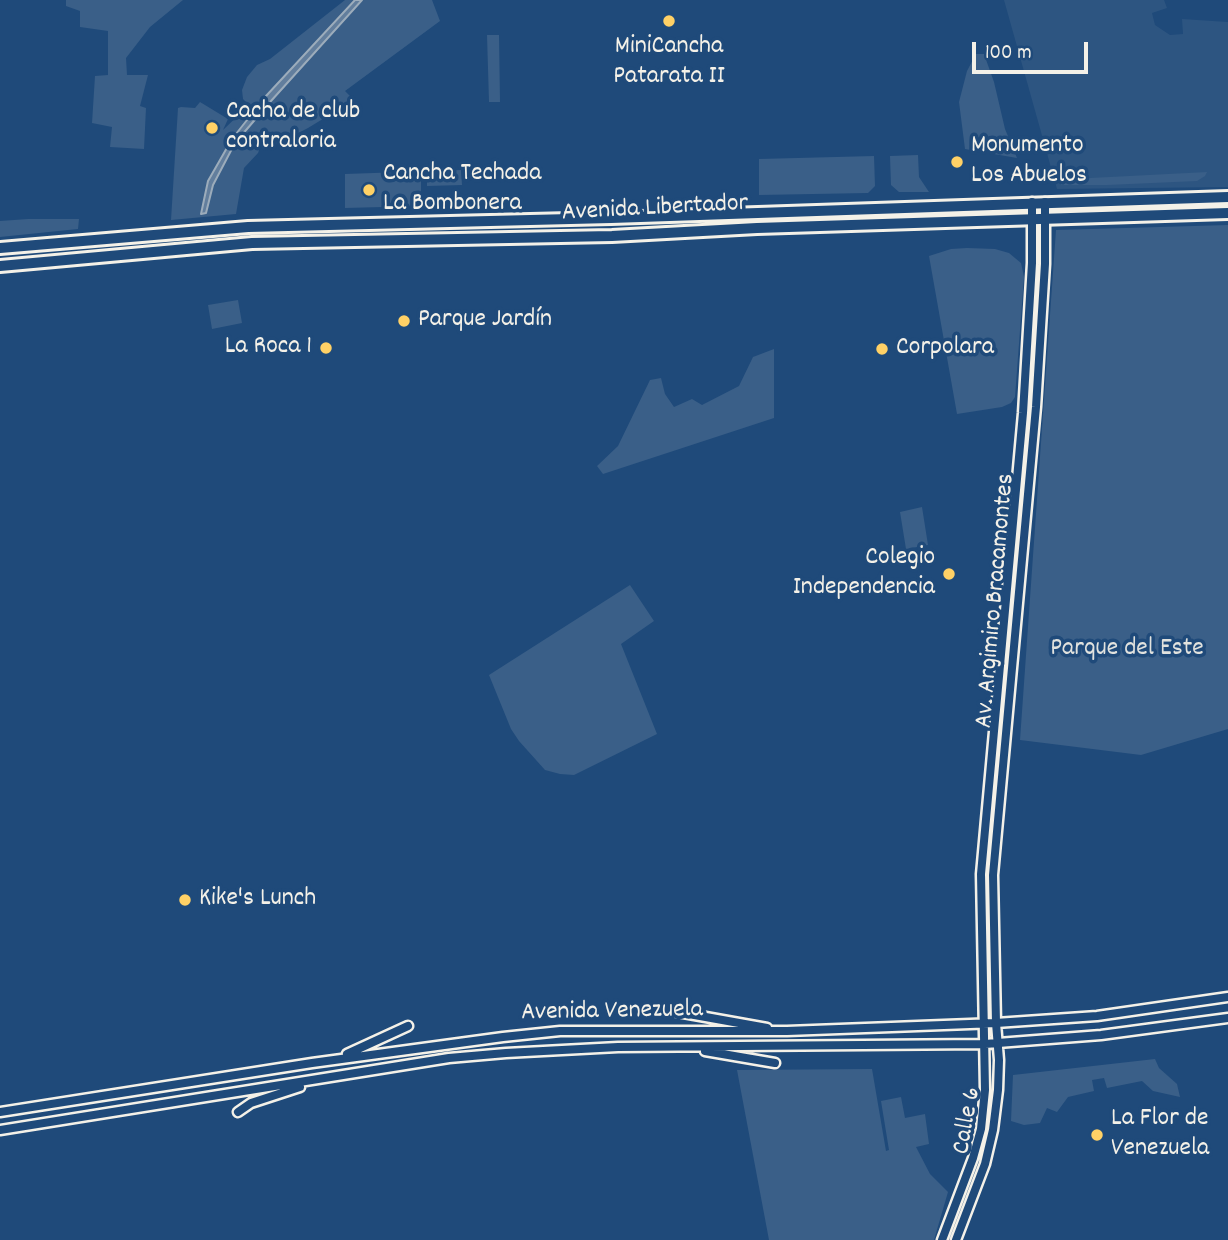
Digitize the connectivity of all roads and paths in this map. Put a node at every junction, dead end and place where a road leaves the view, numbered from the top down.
1 (1228, 197) edge
2 (1032, 202) junction
3 (1045, 202) junction
4 (1228, 213) edge
5 (1034, 218) junction
6 (1047, 218) junction
7 (0, 248) edge
8 (0, 267) edge
9 (1228, 997) edge
10 (996, 1004) joint
11 (662, 1009) dead end
12 (1228, 1018) edge
13 (983, 1023) junction
14 (996, 1023) junction
15 (408, 1026) dead end
16 (787, 1031) junction
17 (998, 1043) junction
18 (985, 1044) junction
19 (681, 1048) junction
20 (330, 1060) junction
21 (775, 1063) dead end
22 (319, 1079) junction
23 (0, 1112) edge
24 (239, 1112) dead end
25 (0, 1130) edge
26 (942, 1240) edge
27 (956, 1240) edge

1 - 3 main road, Avenida Libertador
2 - 3 main road, Avenida Libertador
2 - 5 street
2 - 7 main road, Avenida Libertador
3 - 6 street, Av. Argimiro Bracamontes
4 - 6 main road, Avenida Libertador
5 - 6 main road, Avenida Libertador
5 - 8 main road, Avenida Libertador
5 - 13 street
6 - 10 street, Av. Argimiro Bracamontes
9 - 14 street, Avenida Venezuela
10 - 14 street, Calle 6
11 - 16 street
12 - 17 street, Avenida Venezuela
13 - 14 street, Avenida Venezuela
13 - 16 street, Avenida Venezuela
13 - 18 street
14 - 17 street, Calle 6
15 - 20 street
16 - 20 street, Avenida Venezuela
17 - 18 street, Avenida Venezuela
17 - 27 street, Calle 6
18 - 19 street, Avenida Venezuela
18 - 26 street
19 - 21 street
19 - 22 street, Avenida Venezuela
20 - 23 street, Avenida Venezuela
22 - 24 street
22 - 25 street, Avenida Venezuela

